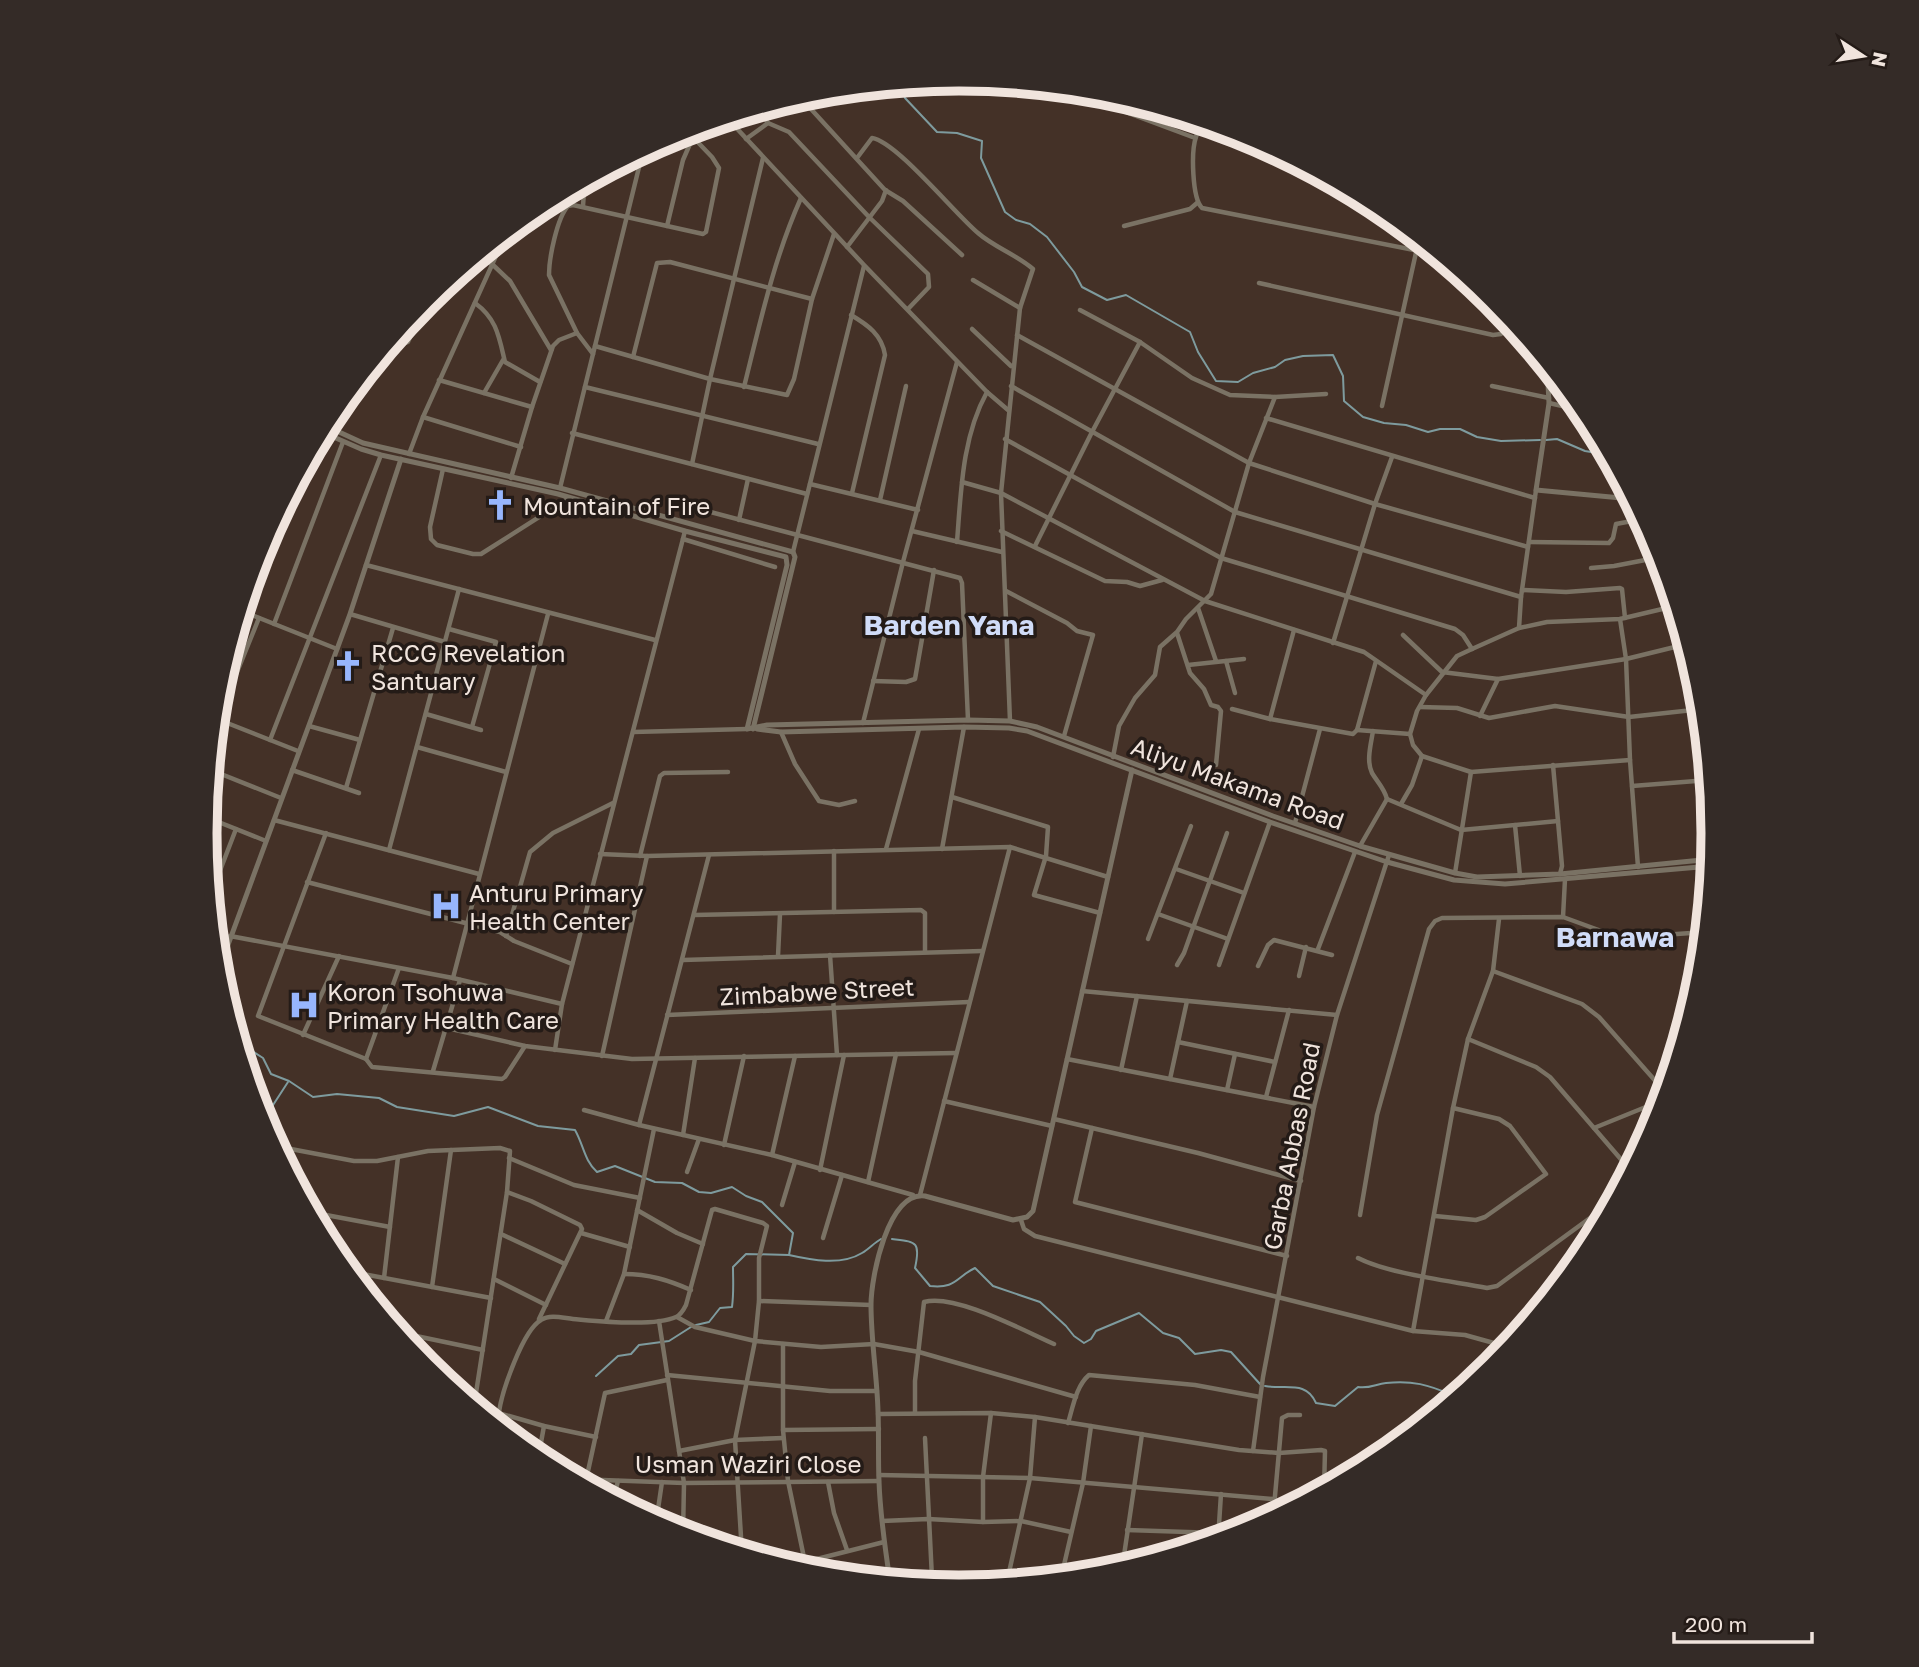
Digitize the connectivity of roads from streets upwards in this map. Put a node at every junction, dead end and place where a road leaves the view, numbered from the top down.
1 (809, 106) edge
2 (1121, 109) edge
3 (763, 117) edge
4 (768, 123) junction
5 (734, 126) edge
6 (1199, 131) edge
7 (1195, 138) junction
8 (746, 139) junction
9 (696, 140) edge
10 (691, 142) edge
11 (763, 158) junction
12 (857, 158) junction
13 (640, 164) edge
14 (886, 190) junction
15 (584, 193) edge
16 (801, 198) junction
17 (1197, 203) junction
18 (583, 206) junction
19 (627, 216) junction
20 (869, 217) junction
21 (667, 226) junction
22 (1124, 226) dead end
23 (834, 234) junction
24 (846, 247) junction
25 (1417, 251) junction
26 (498, 252) edge
27 (1421, 252) edge
28 (962, 256) dead end
29 (486, 262) edge
30 (492, 264) junction
31 (864, 265) junction
32 (734, 278) junction
33 (973, 280) dead end
34 (1259, 283) dead end
35 (769, 288) junction
36 (812, 299) junction
37 (475, 303) junction
38 (1020, 308) junction
39 (908, 309) junction
40 (1080, 310) dead end
41 (851, 315) junction
42 (1401, 315) junction
43 (972, 329) dead end
44 (1505, 330) edge
45 (412, 332) edge
46 (578, 333) junction
47 (1017, 334) junction
48 (1140, 342) junction
49 (402, 343) edge
50 (595, 346) junction
51 (551, 351) junction
52 (593, 354) junction
53 (634, 357) junction
54 (504, 359) junction
55 (957, 362) junction
56 (1012, 367) junction
57 (710, 379) junction
58 (439, 380) junction
59 (1548, 380) edge
60 (540, 382) junction
61 (906, 386) dead end
62 (1010, 386) junction
63 (1492, 386) dead end
64 (585, 387) junction
65 (744, 387) junction
66 (1115, 388) junction
67 (987, 392) junction
68 (484, 393) junction
69 (1326, 394) dead end
70 (1275, 397) junction
71 (1549, 401) junction
72 (1382, 406) dead end
73 (1566, 406) edge
74 (532, 407) junction
75 (1008, 411) junction
76 (702, 416) junction
77 (423, 417) junction
78 (1266, 418) junction
79 (336, 431) edge
80 (1092, 432) junction
81 (572, 433) junction
82 (332, 437) edge
83 (1005, 439) junction
84 (343, 442) junction
85 (818, 444) junction
86 (521, 447) junction
87 (406, 453) junction
88 (381, 455) junction
89 (1392, 457) junction
90 (404, 460) junction
91 (1250, 463) junction
92 (692, 464) junction
93 (443, 469) junction
94 (1070, 475) junction
95 (511, 478) junction
96 (748, 478) junction
97 (962, 482) junction
98 (810, 484) junction
99 (560, 488) junction
100 (1536, 490) junction
101 (1000, 493) junction
102 (807, 494) junction
103 (852, 494) junction
104 (1535, 498) junction
105 (1621, 498) edge
106 (569, 499) junction
107 (880, 500) junction
108 (1375, 503) junction
109 (703, 510) dead end
110 (918, 510) junction
111 (648, 512) junction
112 (1236, 512) junction
113 (1049, 517) junction
114 (646, 520) junction
115 (739, 520) junction
116 (1632, 521) edge
117 (685, 531) junction
118 (912, 531) junction
119 (1001, 531) junction
120 (797, 535) junction
121 (683, 539) junction
122 (957, 542) junction
123 (1528, 545) junction
124 (1035, 547) junction
125 (1361, 550) junction
126 (793, 552) junction
127 (1002, 552) junction
128 (1221, 558) junction
129 (1649, 559) edge
130 (903, 562) junction
131 (366, 565) junction
132 (775, 567) dead end
133 (1591, 568) dead end
134 (934, 570) junction
135 (1163, 580) junction
136 (459, 589) junction
137 (1005, 590) junction
138 (1522, 590) junction
139 (1347, 597) junction
140 (1521, 597) junction
141 (1205, 601) junction
142 (1198, 608) junction
143 (1667, 608) edge
144 (780, 609) junction
145 (250, 614) edge
146 (350, 614) junction
147 (548, 614) junction
148 (259, 618) junction
149 (1623, 619) junction
150 (274, 624) junction
151 (393, 628) junction
152 (1519, 628) junction
153 (449, 629) junction
154 (1294, 630) junction
155 (1177, 632) junction
156 (1403, 635) dead end
157 (309, 638) junction
158 (655, 640) junction
159 (445, 642) junction
160 (1334, 643) junction
161 (1678, 646) edge
162 (337, 649) junction
163 (1472, 649) junction
164 (1244, 659) dead end
165 (1626, 659) junction
166 (1216, 661) junction
167 (1226, 661) junction
168 (1376, 661) junction
169 (1188, 665) junction
170 (1443, 672) junction
171 (1498, 679) junction
172 (233, 681) edge
173 (873, 681) junction
174 (1235, 693) dead end
175 (1426, 695) junction
176 (1419, 707) junction
177 (1232, 709) dead end
178 (1692, 710) edge
179 (426, 714) junction
180 (1480, 716) junction
181 (1629, 716) junction
182 (1270, 719) junction
183 (968, 720) junction
184 (1010, 721) junction
185 (225, 722) edge
186 (863, 723) junction
187 (308, 725) junction
188 (472, 727) junction
189 (964, 727) junction
190 (750, 729) junction
191 (919, 729) junction
192 (1320, 729) junction
193 (481, 730) dead end
194 (1357, 730) junction
195 (781, 732) junction
196 (1373, 732) junction
197 (633, 733) junction
198 (1410, 734) junction
199 (1064, 736) junction
200 (270, 740) junction
201 (360, 740) junction
202 (417, 747) junction
203 (298, 751) junction
204 (1422, 756) junction
205 (1113, 757) junction
206 (1630, 760) junction
207 (1216, 765) dead end
208 (1553, 765) junction
209 (1132, 767) junction
210 (291, 770) junction
211 (506, 772) junction
212 (728, 772) dead end
213 (1471, 772) junction
214 (220, 774) edge
215 (1700, 781) edge
216 (1632, 786) junction
217 (346, 788) junction
218 (359, 793) dead end
219 (952, 797) junction
220 (281, 798) junction
221 (1387, 799) junction
222 (855, 801) dead end
223 (613, 803) junction
224 (1401, 804) junction
225 (273, 820) junction
226 (1558, 821) junction
227 (218, 822) edge
228 (1270, 822) junction
229 (1295, 823) junction
230 (1515, 825) junction
231 (1191, 826) dead end
232 (236, 829) junction
233 (1461, 830) junction
234 (326, 833) junction
235 (1227, 833) dead end
236 (266, 841) junction
237 (1360, 846) junction
238 (1010, 847) junction
239 (942, 849) junction
240 (389, 850) junction
241 (886, 850) junction
242 (834, 851) junction
243 (1355, 852) junction
244 (600, 854) junction
245 (709, 855) junction
246 (1389, 855) junction
247 (643, 856) junction
248 (1046, 856) junction
249 (1387, 862) junction
250 (1701, 863) edge
251 (1701, 864) edge
252 (1638, 867) junction
253 (1176, 869) junction
254 (1455, 873) junction
255 (219, 874) edge
256 (480, 874) junction
257 (1520, 876) junction
258 (1562, 876) junction
259 (1108, 877) junction
260 (1210, 881) junction
261 (307, 882) junction
262 (1244, 892) junction
263 (834, 912) junction
264 (1100, 913) junction
265 (1158, 914) junction
266 (694, 915) junction
267 (780, 915) junction
268 (1563, 917) junction
269 (1499, 919) junction
270 (467, 922) junction
271 (1194, 927) junction
272 (1696, 933) edge
273 (230, 936) junction
274 (506, 936) junction
275 (1148, 939) dead end
276 (1228, 939) junction
277 (226, 945) edge
278 (283, 945) junction
279 (1306, 947) junction
280 (1318, 949) junction
281 (982, 951) junction
282 (925, 952) junction
283 (830, 955) junction
284 (1332, 955) dead end
285 (339, 956) junction
286 (779, 956) junction
287 (683, 960) junction
288 (572, 964) junction
289 (1177, 965) dead end
290 (1219, 965) dead end
291 (1258, 967) dead end
292 (399, 968) junction
293 (1493, 971) junction
294 (1299, 976) dead end
295 (453, 978) junction
296 (460, 980) junction
297 (1082, 991) junction
298 (1137, 996) junction
299 (1187, 1001) junction
300 (969, 1002) junction
301 (562, 1004) junction
302 (834, 1008) junction
303 (1289, 1010) junction
304 (667, 1015) junction
305 (1336, 1015) junction
306 (447, 1028) junction
307 (303, 1035) junction
308 (1468, 1039) junction
309 (1178, 1042) junction
310 (525, 1046) junction
311 (555, 1050) junction
312 (957, 1053) junction
313 (896, 1054) junction
314 (1235, 1054) junction
315 (837, 1055) junction
316 (844, 1055) junction
317 (602, 1056) junction
318 (744, 1056) junction
319 (795, 1056) junction
320 (695, 1058) junction
321 (366, 1059) junction
322 (657, 1059) junction
323 (1067, 1059) junction
324 (1275, 1062) junction
325 (1121, 1069) junction
326 (433, 1071) junction
327 (1170, 1079) junction
328 (1658, 1084) edge
329 (1227, 1090) junction
330 (1266, 1097) junction
331 (944, 1101) junction
332 (1650, 1105) edge
333 (1314, 1107) junction
334 (1453, 1108) junction
335 (584, 1110) dead end
336 (1054, 1119) junction
337 (639, 1125) junction
338 (1052, 1126) junction
339 (1092, 1128) junction
340 (1594, 1128) junction
341 (654, 1129) junction
342 (682, 1135) junction
343 (699, 1139) junction
344 (724, 1145) junction
345 (288, 1149) edge
346 (451, 1150) junction
347 (772, 1155) junction
348 (398, 1157) junction
349 (509, 1158) junction
350 (795, 1162) junction
351 (1624, 1163) edge
352 (820, 1170) junction
353 (687, 1172) dead end
354 (842, 1175) junction
355 (1301, 1181) junction
356 (868, 1182) junction
357 (507, 1192) junction
358 (916, 1195) junction
359 (640, 1199) junction
360 (782, 1205) dead end
361 (638, 1210) junction
362 (1599, 1212) edge
363 (322, 1214) edge
364 (1360, 1215) dead end
365 (1435, 1216) junction
366 (1021, 1220) junction
367 (390, 1227) junction
368 (581, 1233) junction
369 (500, 1234) junction
370 (823, 1238) dead end
371 (704, 1244) junction
372 (630, 1247) junction
373 (1287, 1256) junction
374 (1358, 1258) dead end
375 (565, 1264) junction
376 (361, 1274) edge
377 (624, 1274) junction
378 (1422, 1275) junction
379 (383, 1278) junction
380 (494, 1279) junction
381 (432, 1287) junction
382 (691, 1290) junction
383 (1279, 1297) junction
384 (491, 1298) junction
385 (759, 1301) junction
386 (871, 1305) junction
387 (545, 1307) junction
388 (547, 1317) junction
389 (677, 1317) junction
390 (538, 1321) junction
391 (606, 1321) junction
392 (659, 1321) junction
393 (1413, 1331) junction
394 (412, 1335) edge
395 (755, 1341) junction
396 (783, 1344) junction
397 (874, 1344) junction
398 (1054, 1344) dead end
399 (1498, 1344) edge
400 (483, 1350) junction
401 (919, 1352) junction
402 (667, 1378) junction
403 (746, 1384) junction
404 (782, 1387) junction
405 (877, 1391) junction
406 (1261, 1393) junction
407 (476, 1397) edge
408 (1076, 1397) junction
409 (492, 1410) edge
410 (499, 1412) junction
411 (915, 1413) junction
412 (991, 1413) junction
413 (878, 1414) junction
414 (1300, 1415) dead end
415 (1035, 1417) junction
416 (1068, 1423) junction
417 (544, 1426) junction
418 (1091, 1426) junction
419 (783, 1430) junction
420 (879, 1430) junction
421 (1142, 1434) junction
422 (596, 1437) junction
423 (783, 1438) junction
424 (926, 1438) dead end
425 (735, 1440) junction
426 (540, 1446) edge
427 (679, 1451) junction
428 (1253, 1451) junction
429 (1279, 1453) junction
430 (587, 1477) edge
431 (879, 1478) junction
432 (929, 1478) junction
433 (983, 1478) junction
434 (1030, 1478) junction
435 (1324, 1480) edge
436 (618, 1481) junction
437 (736, 1481) junction
438 (788, 1481) junction
439 (597, 1482) edge
440 (662, 1482) junction
441 (828, 1482) junction
442 (684, 1483) junction
443 (1083, 1483) junction
444 (1136, 1488) junction
445 (615, 1491) edge
446 (1221, 1494) junction
447 (1273, 1499) junction
448 (1273, 1506) edge
449 (658, 1511) edge
450 (928, 1518) junction
451 (882, 1521) junction
452 (1021, 1521) junction
453 (683, 1522) edge
454 (983, 1522) junction
455 (1218, 1529) edge
456 (1128, 1530) junction
457 (1071, 1532) junction
458 (1209, 1533) edge
459 (884, 1542) junction
460 (741, 1543) edge
461 (846, 1550) junction
462 (1124, 1557) edge
463 (804, 1560) edge
464 (809, 1561) edge
465 (1062, 1569) edge
466 (889, 1572) edge
467 (1009, 1574) edge
468 (932, 1575) edge

1 - 12 street
2 - 7 street
3 - 4 street
4 - 8 street
4 - 20 street
5 - 8 street
6 - 7 street
7 - 17 street
8 - 11 street
9 - 21 street
10 - 21 street
11 - 16 street
11 - 32 street
12 - 14 street
12 - 38 street
13 - 19 street
14 - 20 street
14 - 28 street
15 - 18 street
16 - 23 street
16 - 35 street
17 - 22 street
17 - 25 street
18 - 19 street
18 - 46 street
19 - 21 street
19 - 50 street
20 - 24 street
20 - 39 street
23 - 24 street
23 - 36 street
24 - 31 street
25 - 27 street
25 - 42 street
26 - 30 street
29 - 30 street
30 - 37 street
30 - 51 street
31 - 39 street
31 - 41 street
32 - 35 street
32 - 53 street
32 - 57 street
33 - 38 street
34 - 42 street
35 - 36 street
35 - 65 street
36 - 65 street
37 - 54 street
37 - 58 street
38 - 47 street
39 - 55 street
40 - 48 street
41 - 85 street
41 - 103 street
42 - 44 street
42 - 72 street
43 - 56 street
45 - 49 street
46 - 51 street
46 - 52 street
47 - 56 street
47 - 66 street
48 - 66 street
48 - 70 street
50 - 52 street
50 - 53 street
51 - 60 street
52 - 64 street
53 - 57 street
54 - 60 street
54 - 68 street
55 - 67 street
55 - 110 street
56 - 62 street
57 - 65 street
57 - 76 street
58 - 68 street
58 - 77 street
59 - 71 street
60 - 74 street
61 - 107 street
62 - 75 street
62 - 80 street
63 - 71 street
64 - 76 street
64 - 81 street
66 - 80 street
66 - 91 street
67 - 75 street
67 - 97 street
68 - 74 street
69 - 70 street
70 - 78 street
71 - 73 street
71 - 100 street
74 - 86 street
75 - 83 street
76 - 85 street
76 - 92 street
77 - 86 street
77 - 87 street
78 - 89 street
78 - 91 street
79 - 87 street
80 - 94 street
80 - 112 street
81 - 92 street
81 - 99 street
82 - 84 street
83 - 94 street
83 - 101 street
84 - 88 street
84 - 150 street
85 - 98 street
86 - 95 street
87 - 90 street
87 - 95 street
88 - 90 street
88 - 157 street
89 - 104 street
89 - 108 street
90 - 93 street
90 - 131 street
91 - 108 street
91 - 112 street
92 - 96 street
93 - 106 street
93 - 106 street
94 - 113 street
94 - 128 street
95 - 99 street
96 - 102 street
96 - 115 street
97 - 101 street
97 - 122 street
98 - 102 street
98 - 103 street
99 - 111 street
100 - 104 street
100 - 105 street
101 - 113 street
101 - 119 street
102 - 120 street
103 - 107 street
104 - 123 street
106 - 114 street
107 - 110 street
108 - 123 street
108 - 125 street
109 - 115 street
110 - 118 street
111 - 114 street
111 - 126 street
112 - 125 street
112 - 128 street
113 - 124 street
113 - 135 street
114 - 117 street
115 - 120 street
116 - 123 street
117 - 121 street
117 - 144 street
118 - 122 street
118 - 130 street
119 - 124 street
119 - 127 street
120 - 126 street
120 - 130 street
121 - 132 street
121 - 158 street
122 - 127 street
123 - 138 street
124 - 135 street
125 - 139 street
125 - 140 street
126 - 144 street
127 - 137 street
128 - 139 street
128 - 141 street
129 - 133 street
130 - 134 street
130 - 173 street
131 - 136 street
131 - 146 street
134 - 173 street
134 - 183 street
135 - 141 street
136 - 147 street
136 - 153 street
137 - 184 street
137 - 199 street
138 - 140 street
138 - 149 street
139 - 160 street
139 - 163 street
140 - 152 street
141 - 142 street
141 - 154 street
142 - 155 street
142 - 166 street
143 - 149 street
144 - 190 street
145 - 148 street
146 - 151 street
146 - 162 street
147 - 158 street
147 - 211 street
148 - 150 street
148 - 172 street
149 - 152 street
149 - 165 street
150 - 157 street
151 - 159 street
151 - 201 street
152 - 163 street
153 - 159 street
153 - 188 street
154 - 160 street
154 - 182 street
155 - 169 street
155 - 205 street
156 - 170 street
157 - 162 street
157 - 200 street
158 - 197 street
159 - 179 street
160 - 168 street
161 - 165 street
162 - 187 street
163 - 170 street
164 - 167 street
165 - 171 street
165 - 181 street
166 - 167 street
166 - 169 street
167 - 174 street
168 - 175 street
168 - 194 street
169 - 207 street
170 - 171 street
170 - 175 street
171 - 180 street
173 - 186 street
175 - 176 street
176 - 180 street
176 - 198 street
177 - 182 street
178 - 181 street
179 - 188 street
179 - 202 street
180 - 181 street
181 - 206 street
182 - 192 street
183 - 184 street, Aliyu Makama Road
183 - 186 street, Aliyu Makama Road
184 - 199 street, Aliyu Makama Road
185 - 200 street
186 - 190 street, Aliyu Makama Road
187 - 201 street
187 - 203 street
188 - 193 street
189 - 191 street, Aliyu Makama Road
189 - 209 street, Aliyu Makama Road
189 - 219 street
190 - 195 street, Aliyu Makama Road
190 - 197 street
191 - 195 street, Aliyu Makama Road
191 - 241 street
192 - 194 street
192 - 229 street
194 - 196 street
195 - 222 street
196 - 198 street
196 - 221 street
197 - 223 street
198 - 204 street
199 - 205 street, Aliyu Makama Road
200 - 203 street
201 - 217 street
202 - 211 street
202 - 240 street
203 - 210 street
204 - 213 street
204 - 224 street
205 - 209 street, Aliyu Makama Road
206 - 208 street
206 - 216 street
208 - 213 street
208 - 226 street
209 - 228 street, Aliyu Makama Road
209 - 229 street, Aliyu Makama Road
209 - 259 street
210 - 217 street
210 - 220 street
211 - 256 street
212 - 247 street
213 - 233 street
214 - 220 street
215 - 216 street
216 - 252 street
217 - 218 street
219 - 239 street
219 - 248 street
220 - 225 street
221 - 224 street
221 - 237 street
223 - 244 street
223 - 274 street
224 - 233 street
225 - 234 street
225 - 236 street
226 - 230 street
226 - 258 street
227 - 232 street
228 - 243 street, Aliyu Makama Road
228 - 262 street
229 - 237 street, Aliyu Makama Road
230 - 233 street
230 - 257 street
231 - 253 street
232 - 236 street
232 - 255 street
233 - 254 street
234 - 240 street
234 - 261 street
235 - 260 street
236 - 273 street
237 - 246 street, Aliyu Makama Road
238 - 239 street
238 - 248 street
238 - 281 street
239 - 241 street
240 - 256 street
241 - 242 street
242 - 245 street
242 - 263 street
243 - 249 street, Aliyu Makama Road
243 - 280 street
244 - 247 street
244 - 288 street
245 - 247 street
245 - 266 street
246 - 249 street, Garba Abbas Road
246 - 254 street, Aliyu Makama Road
247 - 317 street
248 - 259 street
248 - 264 street
249 - 258 street, Aliyu Makama Road
249 - 305 street, Garba Abbas Road
250 - 252 street, Aliyu Makama Road
251 - 258 street, Aliyu Makama Road
252 - 258 street, Aliyu Makama Road
253 - 260 street
253 - 265 street
254 - 257 street, Aliyu Makama Road
256 - 270 street
257 - 258 street, Aliyu Makama Road
258 - 268 street
259 - 264 street
260 - 262 street
260 - 271 street
261 - 270 street
261 - 278 street
262 - 276 street
263 - 267 street
263 - 282 street
264 - 297 street
265 - 271 street
265 - 275 street
266 - 267 street
266 - 287 street
267 - 286 street
268 - 269 street
268 - 272 street
269 - 293 street
269 - 364 street
270 - 274 street
270 - 295 street
271 - 276 street
271 - 289 street
273 - 277 street
273 - 278 street
274 - 288 street
276 - 290 street
278 - 285 street
278 - 307 street
279 - 280 street
279 - 291 street
279 - 294 street
280 - 284 street
281 - 282 street
281 - 300 street
282 - 283 street
283 - 286 street
283 - 302 street
285 - 292 street
285 - 307 street
286 - 287 street
287 - 304 street
288 - 301 street
292 - 295 street
292 - 321 street
293 - 308 street
293 - 328 street
295 - 296 street
296 - 301 street
296 - 306 street
297 - 298 street
297 - 323 street
298 - 299 street
298 - 325 street
299 - 303 street
299 - 309 street
300 - 302 street, Zimbabwe Street
300 - 312 street
301 - 311 street
302 - 304 street, Zimbabwe Street
302 - 315 street
303 - 305 street
303 - 324 street
304 - 322 street
305 - 333 street, Garba Abbas Road
306 - 310 street
306 - 326 street
307 - 321 street
308 - 334 street
308 - 340 street
309 - 314 street
309 - 327 street
310 - 311 street
310 - 326 street
311 - 317 street
312 - 313 street
312 - 331 street
313 - 316 street
313 - 356 street
314 - 324 street
314 - 329 street
315 - 316 street
315 - 319 street
316 - 352 street
317 - 322 street
318 - 319 street
318 - 320 street
318 - 344 street
319 - 347 street
320 - 322 street
320 - 342 street
321 - 326 street
322 - 337 street
323 - 325 street
323 - 336 street
324 - 330 street
325 - 327 street
327 - 329 street
329 - 330 street
330 - 333 street
331 - 338 street
331 - 358 street
332 - 340 street
333 - 355 street, Garba Abbas Road
334 - 365 street
334 - 365 street
335 - 337 street
336 - 338 street
336 - 339 street
337 - 341 street
338 - 366 street
339 - 355 street
339 - 373 street
340 - 351 street
341 - 342 street
341 - 359 street
342 - 343 street
343 - 344 street
343 - 353 street
344 - 347 street
345 - 348 street
346 - 348 street
346 - 349 street
346 - 381 street
347 - 350 street
348 - 367 street
349 - 357 street
349 - 359 street
350 - 352 street
350 - 360 street
352 - 354 street
354 - 356 street
354 - 370 street
355 - 373 street, Garba Abbas Road
356 - 358 street
357 - 368 street
357 - 369 street
358 - 366 street
358 - 386 street
359 - 361 street
361 - 371 street
361 - 372 street
362 - 378 street
363 - 367 street
365 - 378 street
366 - 383 street
367 - 379 street
368 - 372 street
368 - 375 street
369 - 375 street
369 - 380 street
371 - 382 street
371 - 385 street
372 - 377 street
373 - 383 street, Garba Abbas Road
374 - 378 street
375 - 387 street
376 - 379 street
377 - 382 street
377 - 391 street
378 - 393 street
379 - 381 street
380 - 384 street
380 - 387 street
381 - 384 street
382 - 389 street
383 - 393 street
383 - 406 street, Garba Abbas Road
384 - 400 street
385 - 386 street
385 - 395 street
386 - 397 street
387 - 388 street
387 - 390 street
388 - 390 street
388 - 391 street
389 - 392 street
389 - 395 street
390 - 410 street
391 - 392 street
392 - 402 street
393 - 399 street
394 - 400 street
395 - 396 street
395 - 403 street
396 - 397 street
396 - 404 street
397 - 401 street
397 - 405 street
398 - 401 street
400 - 407 street
401 - 408 street
401 - 411 street
402 - 403 street
402 - 422 street
402 - 427 street
403 - 404 street
403 - 425 street
404 - 405 street
404 - 419 street
405 - 413 street
406 - 408 street
406 - 428 street, Garba Abbas Road
408 - 416 street
409 - 410 street
410 - 417 street
411 - 412 street
411 - 413 street
412 - 415 street
412 - 433 street
413 - 420 street
414 - 429 street
415 - 416 street
415 - 434 street
416 - 418 street
417 - 422 street
417 - 426 street
418 - 421 street
418 - 443 street
419 - 420 street
419 - 423 street
420 - 431 street
421 - 428 street
421 - 444 street
422 - 430 street
423 - 425 street
423 - 438 street
424 - 432 street
425 - 427 street
425 - 437 street
427 - 442 street
428 - 429 street
429 - 435 street
429 - 447 street
431 - 432 street, Usman Waziri Close
431 - 441 street, Usman Waziri Close
431 - 451 street
432 - 433 street, Usman Waziri Close
432 - 450 street
433 - 434 street, Usman Waziri Close
433 - 454 street
434 - 443 street, Usman Waziri Close
434 - 452 street
436 - 439 street, Usman Waziri Close
436 - 440 street, Usman Waziri Close
436 - 445 street
437 - 438 street, Usman Waziri Close
437 - 442 street, Usman Waziri Close
437 - 460 street
438 - 441 street, Usman Waziri Close
438 - 463 street
440 - 442 street, Usman Waziri Close
440 - 449 street
441 - 461 street
442 - 453 street
443 - 444 street, Usman Waziri Close
443 - 457 street
444 - 446 street, Usman Waziri Close
444 - 456 street
446 - 447 street, Usman Waziri Close
446 - 455 street
447 - 448 street
450 - 451 street
450 - 454 street
450 - 468 street
451 - 459 street
452 - 454 street
452 - 457 street
452 - 467 street
456 - 458 street
456 - 462 street
457 - 465 street
459 - 461 street
459 - 466 street
461 - 464 street

